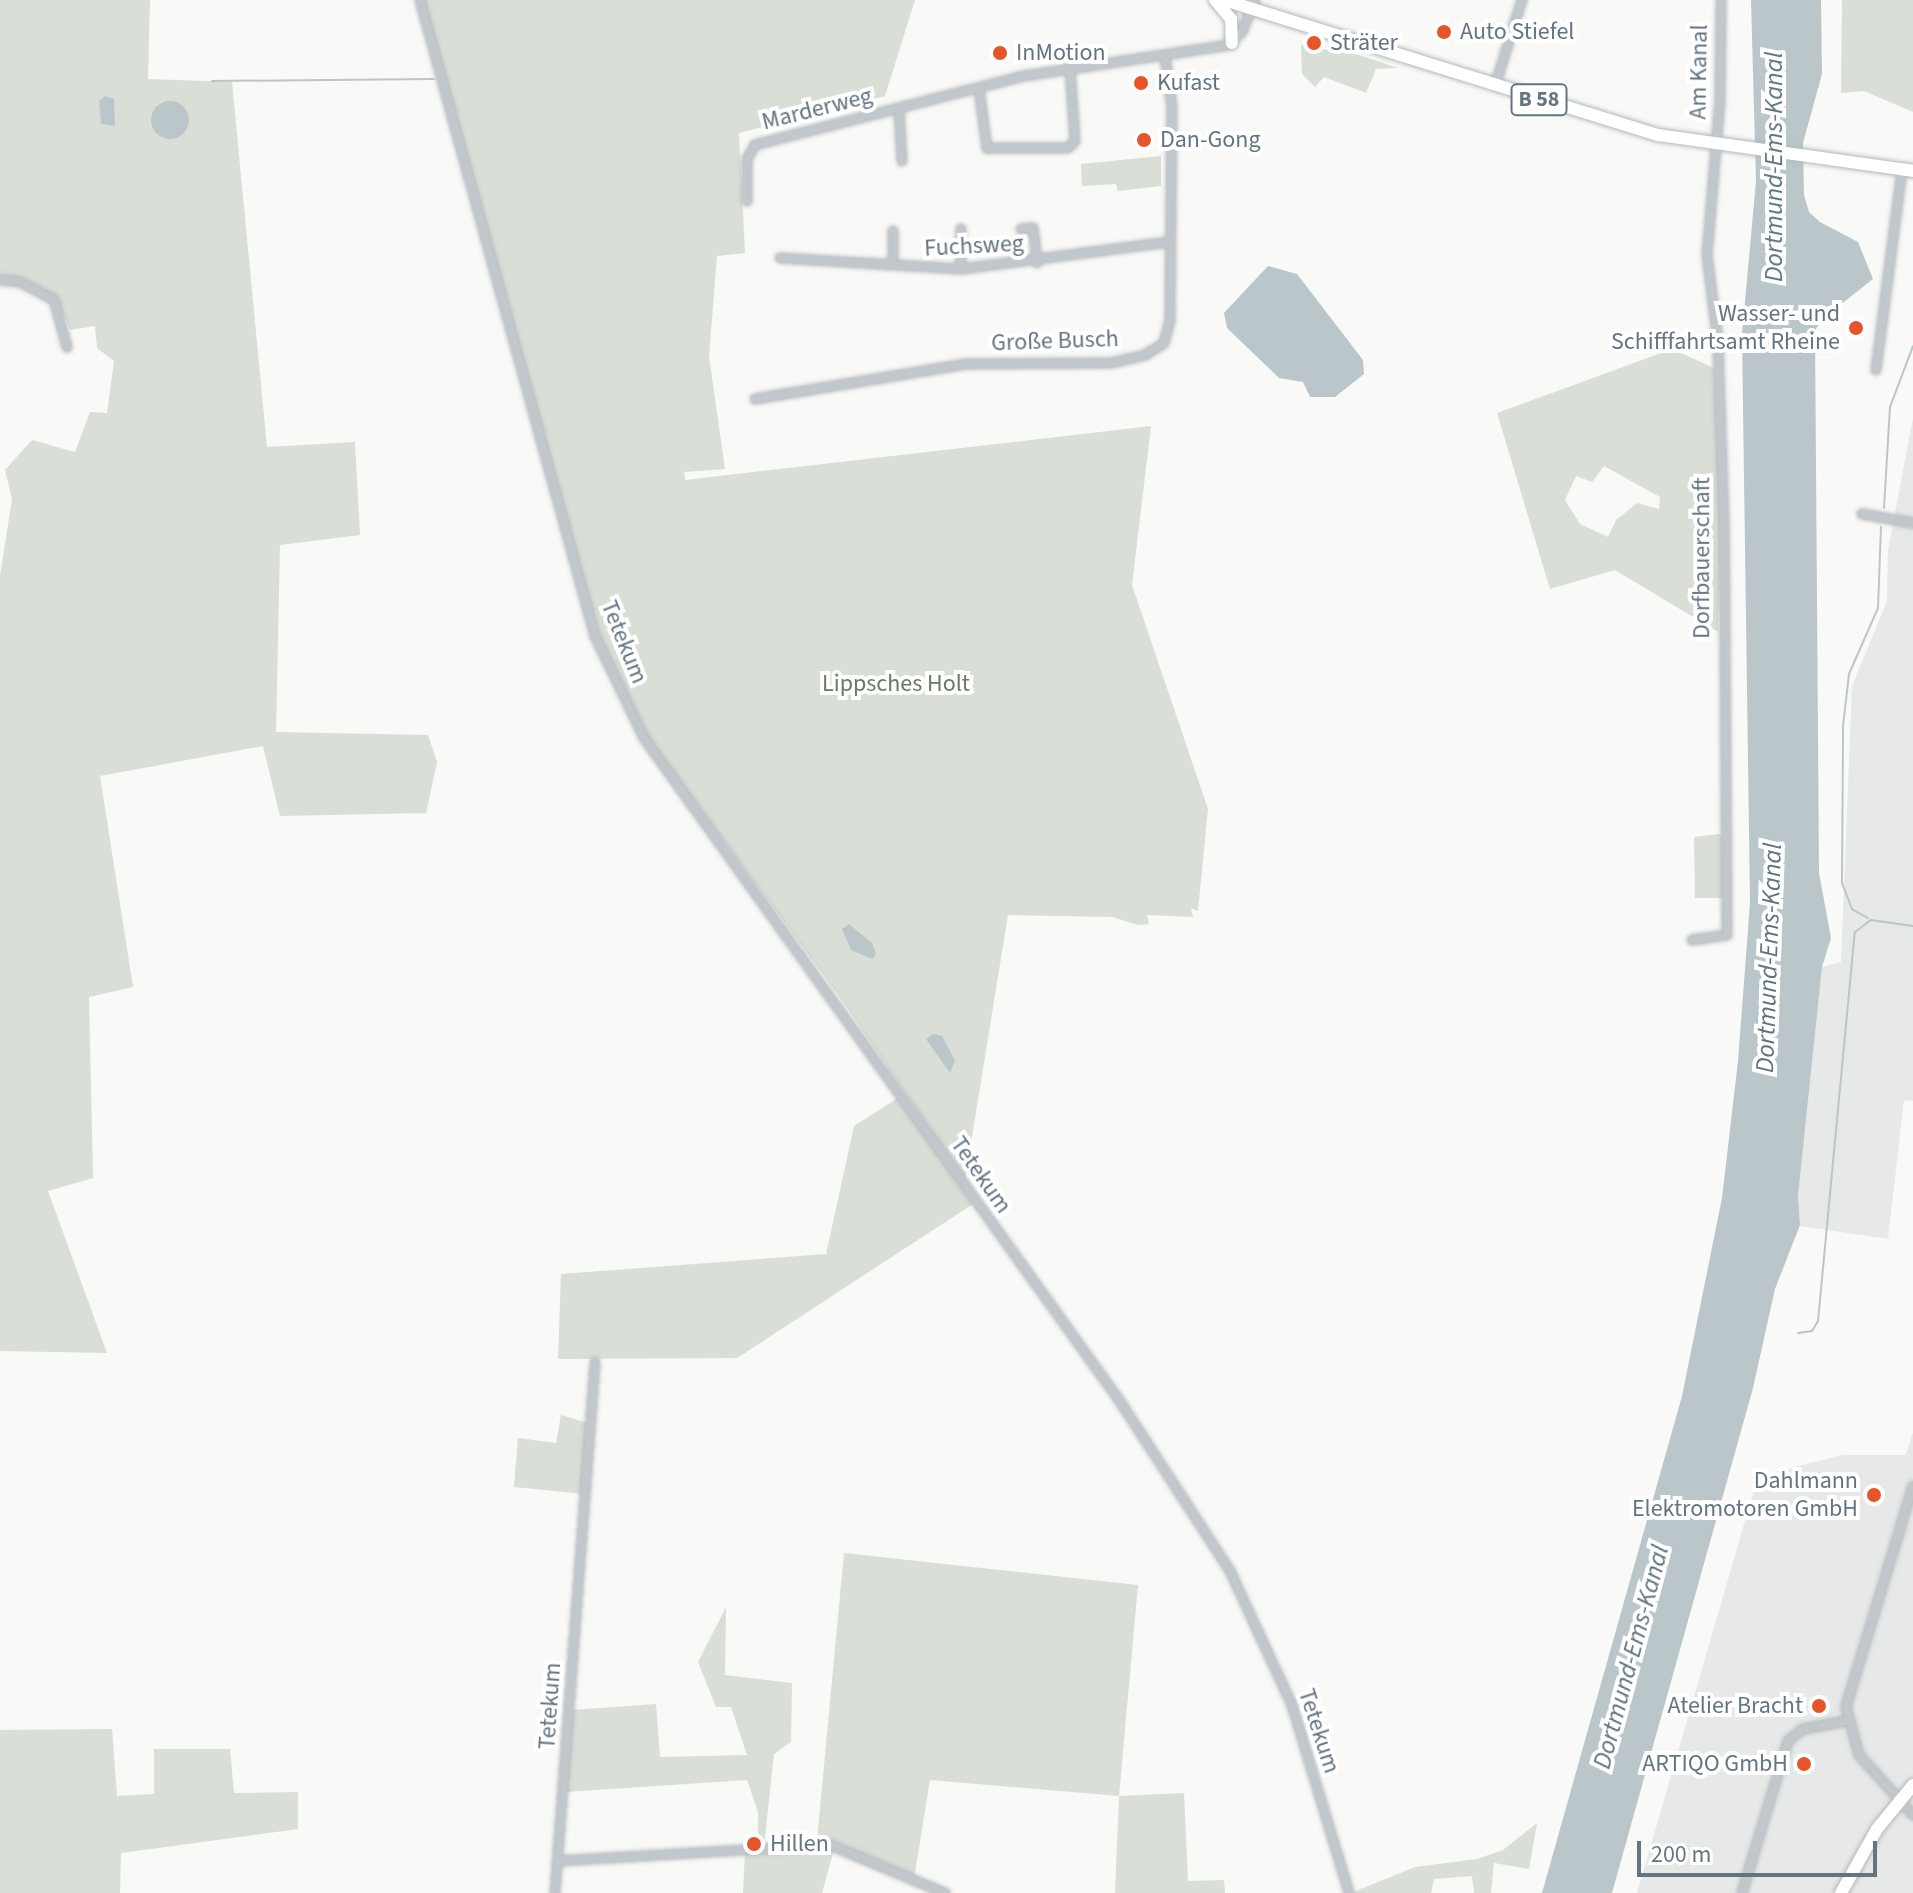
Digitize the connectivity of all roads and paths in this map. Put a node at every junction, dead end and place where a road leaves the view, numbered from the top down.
1 (420, 0) edge
2 (1215, 0) edge
3 (1224, 0) edge
4 (1522, 0) edge
5 (1721, 0) edge
6 (1254, 4) edge
7 (1232, 43) junction
8 (1165, 55) junction
9 (1070, 68) junction
10 (1495, 86) junction
11 (979, 89) junction
12 (899, 109) junction
13 (1717, 144) junction
14 (902, 161) dead end
15 (1908, 170) edge
16 (747, 201) dead end
17 (961, 229) dead end
18 (1021, 229) dead end
19 (893, 231) dead end
20 (1169, 242) junction
21 (780, 258) dead end
22 (1037, 263) junction
23 (893, 265) junction
24 (961, 269) junction
25 (0, 280) edge
26 (67, 347) dead end
27 (1876, 370) dead end
28 (755, 399) dead end
29 (1862, 514) dead end
30 (1913, 523) edge
31 (1692, 940) dead end
32 (595, 1363) dead end
33 (1913, 1486) edge
34 (1846, 1721) junction
35 (1913, 1785) edge
36 (1898, 1801) junction
37 (1913, 1815) edge
38 (558, 1861) junction
39 (555, 1893) edge
40 (945, 1893) edge
41 (1349, 1893) edge
42 (1742, 1893) edge
43 (1841, 1893) edge

1 - 41 street, Tetekum
2 - 7 main road
3 - 6 main road, B 58
4 - 10 street
5 - 13 street, Am Kanal
6 - 7 street
6 - 10 main road, B 58
7 - 8 street, Marderweg
8 - 9 street, Marderweg
8 - 20 street, Große Busch
9 - 11 street, Marderweg
9 - 11 street
10 - 13 main road, B 58
11 - 12 street, Marderweg
12 - 14 street, Marderweg
12 - 16 street, Marderweg
13 - 15 main road, B 58
13 - 31 street, Dorfbauerschaft
15 - 27 street
17 - 24 street
18 - 22 street
19 - 23 street
20 - 22 street, Fuchsweg
20 - 28 street, Große Busch
21 - 23 street, Fuchsweg
22 - 24 street, Fuchsweg
23 - 24 street, Fuchsweg
25 - 26 street
29 - 30 street
32 - 38 street, Tetekum
33 - 34 street
34 - 36 street
34 - 42 street
35 - 36 main road
36 - 37 street
36 - 43 main road
38 - 39 street, Tetekum
38 - 40 street

